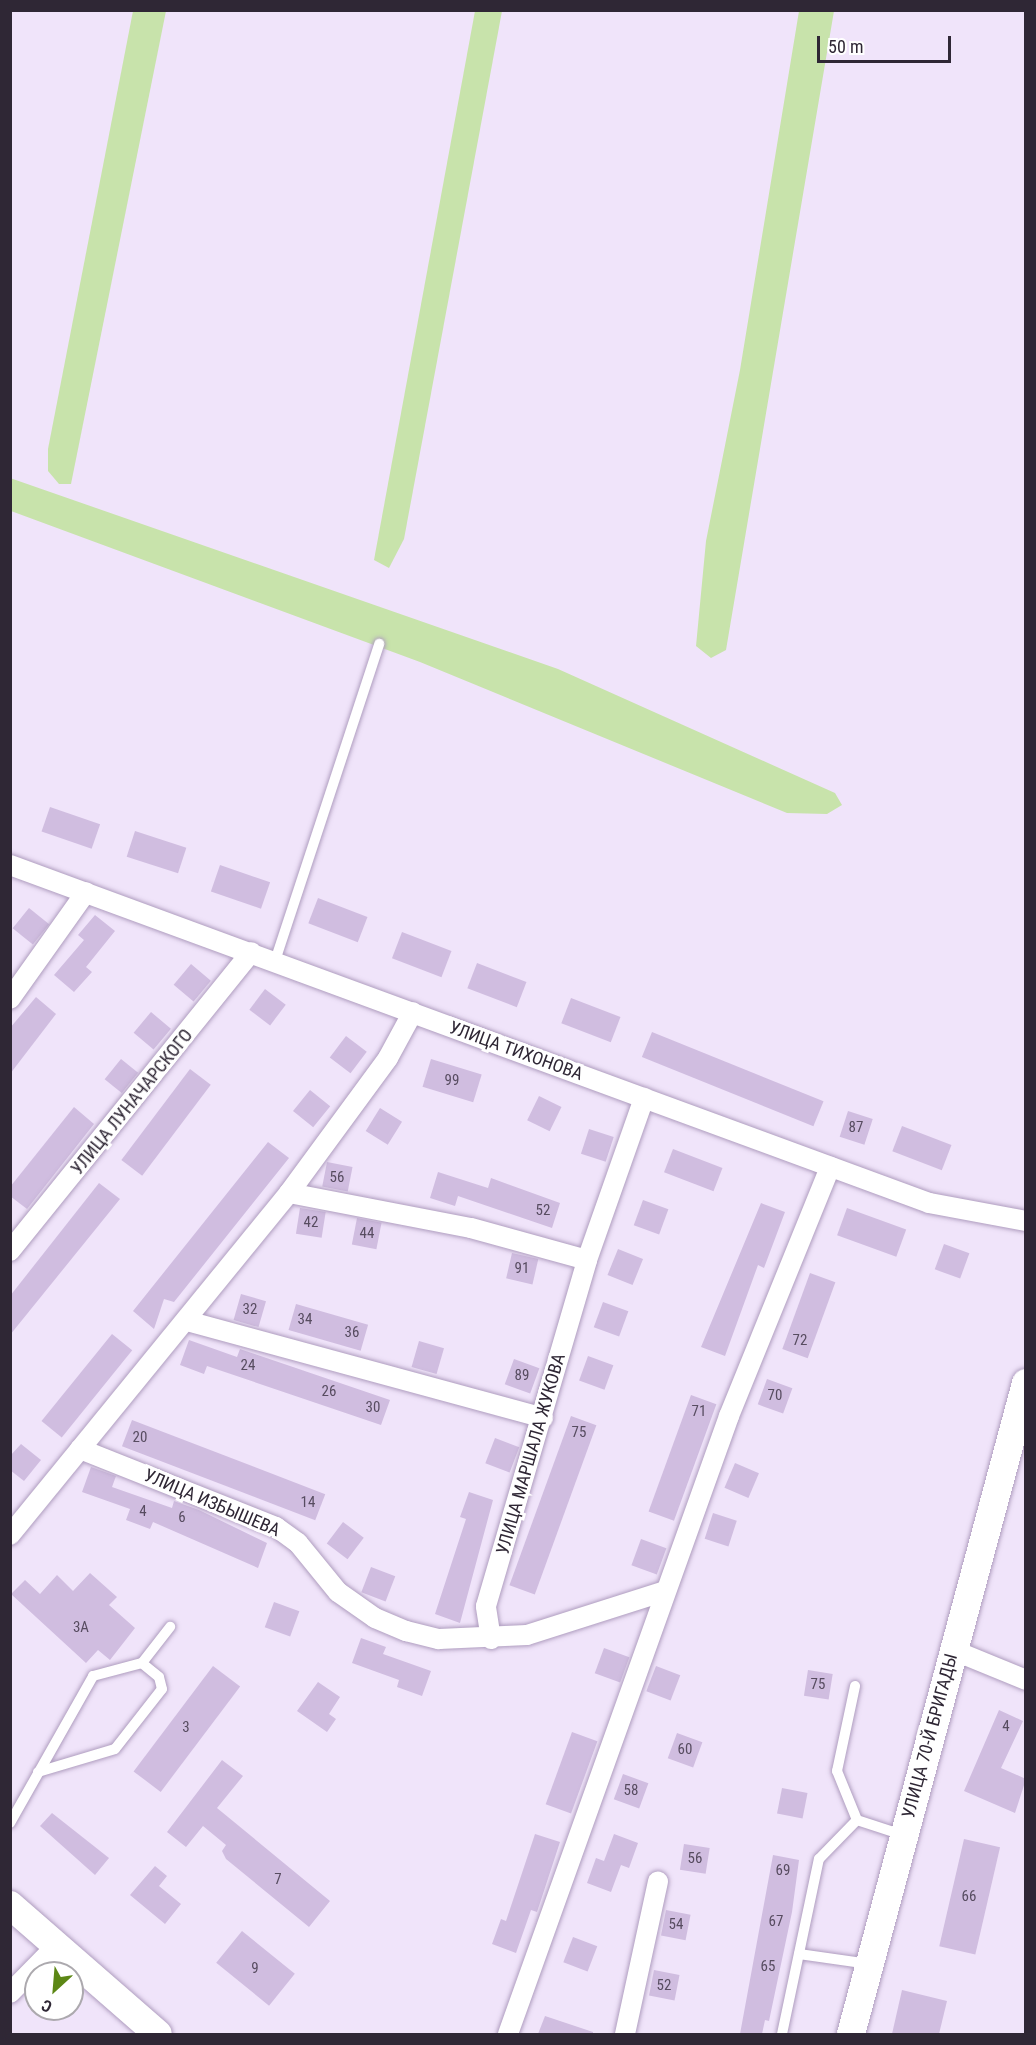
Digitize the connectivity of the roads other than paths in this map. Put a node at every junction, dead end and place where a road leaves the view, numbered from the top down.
1 (379, 644) dead end
2 (10, 865) edge
3 (86, 892) junction
4 (251, 952) junction
5 (275, 961) junction
6 (10, 999) edge
7 (413, 1012) junction
8 (644, 1098) junction
9 (830, 1167) junction
10 (289, 1193) junction
11 (1026, 1221) edge
12 (10, 1251) edge
13 (587, 1260) junction
14 (187, 1321) junction
15 (1026, 1383) edge
16 (543, 1419) junction
17 (1018, 1442) edge
18 (80, 1449) junction
19 (10, 1535) edge
20 (665, 1591) junction
21 (170, 1627) dead end
22 (491, 1639) junction
23 (953, 1650) junction
24 (142, 1663) junction
25 (1026, 1680) edge
26 (855, 1686) dead end
27 (38, 1772) junction
28 (857, 1820) junction
29 (10, 1823) edge
30 (904, 1835) junction
31 (658, 1882) dead end
32 (10, 1905) edge
33 (57, 1946) junction
34 (799, 1954) junction
35 (870, 1964) junction
36 (12, 1987) edge
37 (158, 2034) edge
38 (508, 2034) edge
39 (625, 2034) edge
40 (782, 2034) edge
41 (851, 2034) edge

1 - 5 lane
2 - 3 street, УЛИЦА ТИХОНОВА
3 - 4 street, УЛИЦА ТИХОНОВА
3 - 6 street
4 - 5 street, УЛИЦА ТИХОНОВА
4 - 12 street, УЛИЦА ЛУНАЧАРСКОГО
5 - 7 street, УЛИЦА ТИХОНОВА
7 - 8 street, УЛИЦА ТИХОНОВА
7 - 10 street
8 - 9 street, УЛИЦА ТИХОНОВА
8 - 13 street, УЛИЦА МАРШАЛА ЖУКОВА
9 - 11 street, УЛИЦА ТИХОНОВА
9 - 20 street
10 - 13 street
10 - 14 street
13 - 16 street, УЛИЦА МАРШАЛА ЖУКОВА
14 - 16 street
14 - 18 street
15 - 17 main road, УЛИЦА 70-Й БРИГАДЫ
16 - 22 street, УЛИЦА МАРШАЛА ЖУКОВА
17 - 23 main road, УЛИЦА 70-Й БРИГАДЫ
18 - 19 street
18 - 22 street, УЛИЦА ИЗБЫШЕВА
20 - 22 street
20 - 38 street
21 - 24 lane
23 - 25 street
23 - 30 main road, УЛИЦА 70-Й БРИГАДЫ
24 - 27 lane
24 - 27 lane
26 - 28 lane
27 - 29 lane
28 - 30 lane
28 - 34 lane
30 - 35 main road, УЛИЦА 70-Й БРИГАДЫ
31 - 39 street
32 - 33 main road
33 - 36 street
33 - 37 main road
34 - 35 lane
34 - 40 lane
35 - 41 main road, УЛИЦА 70-Й БРИГАДЫ

